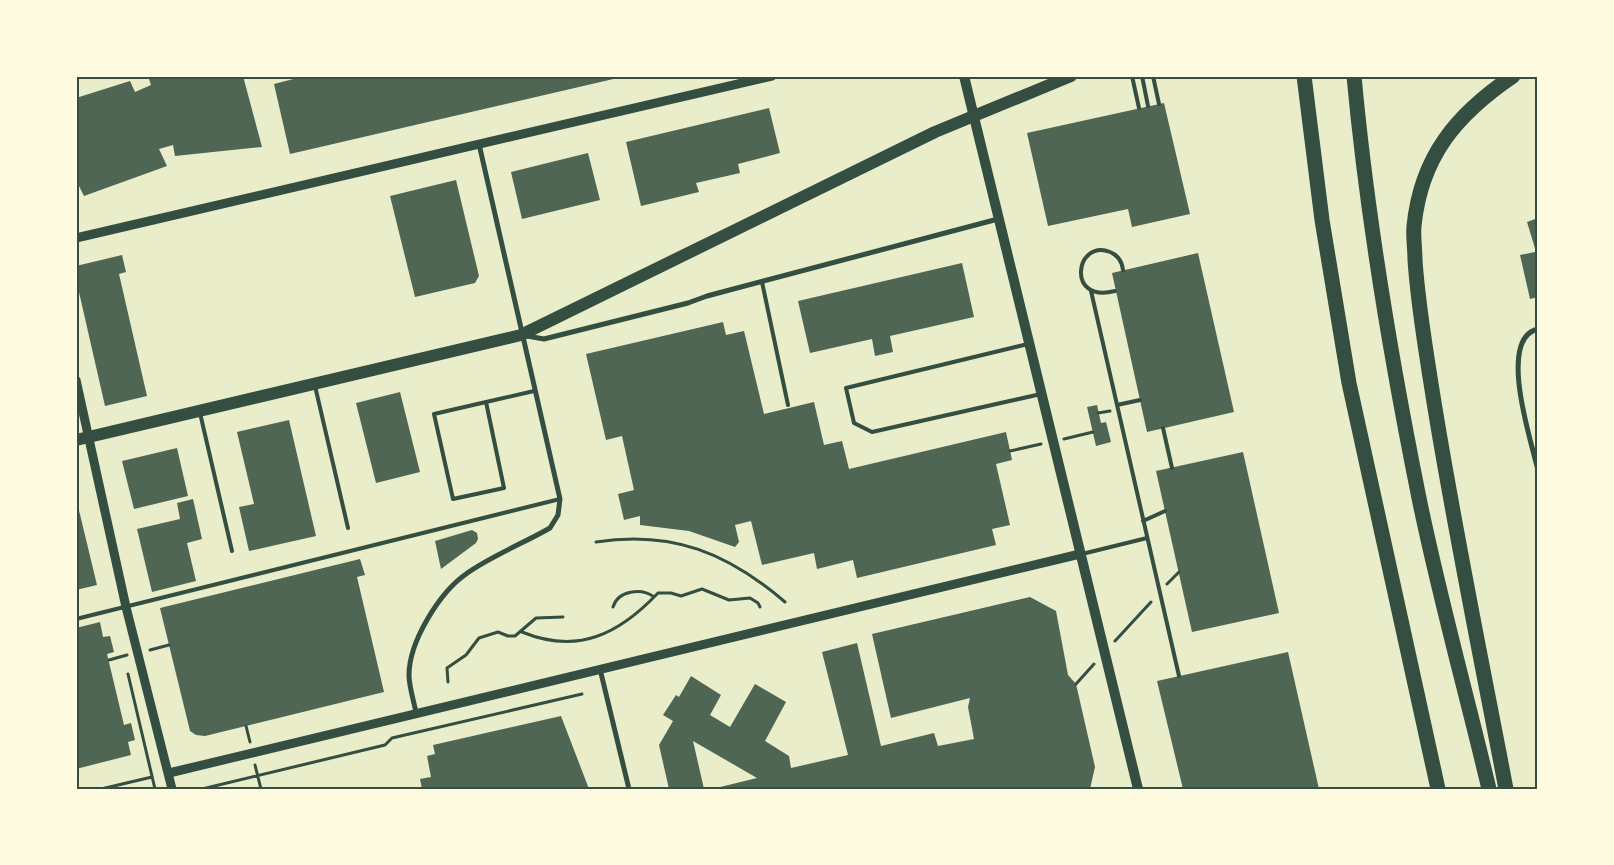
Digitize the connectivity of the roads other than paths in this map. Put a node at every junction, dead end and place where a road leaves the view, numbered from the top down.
1 (772, 76) edge
2 (964, 76) edge
3 (1071, 76) edge
4 (1132, 76) edge
5 (1142, 76) edge
6 (1153, 76) edge
7 (1304, 76) edge
8 (1354, 76) edge
9 (1513, 76) edge
10 (1159, 104) dead end
11 (1148, 106) dead end
12 (1139, 108) dead end
13 (479, 144) junction
14 (998, 219) junction
15 (76, 238) edge
16 (1123, 270) dead end
17 (762, 282) junction
18 (1091, 291) junction
19 (1115, 291) dead end
20 (1538, 329) edge
21 (521, 335) junction
22 (1030, 344) junction
23 (76, 380) edge
24 (314, 384) junction
25 (534, 391) junction
26 (1042, 394) junction
27 (1140, 400) dead end
28 (486, 402) junction
29 (1117, 405) junction
30 (788, 406) dead end
31 (199, 411) junction
32 (1163, 428) dead end
33 (90, 437) junction
34 (76, 440) edge
35 (1537, 467) edge
36 (1172, 468) dead end
37 (560, 499) junction
38 (1165, 511) dead end
39 (1143, 521) junction
40 (348, 528) dead end
41 (1147, 538) junction
42 (232, 551) dead end
43 (1080, 554) junction
44 (126, 607) junction
45 (76, 619) edge
46 (600, 669) junction
47 (1179, 676) dead end
48 (416, 713) junction
49 (168, 773) junction
50 (172, 789) edge
51 (629, 789) edge
52 (1138, 789) edge
53 (1438, 789) edge
54 (1490, 789) edge
55 (1506, 789) edge

1 - 13 street
2 - 14 main road
3 - 21 main road
4 - 12 lane
5 - 11 lane
6 - 10 lane
7 - 53 highway
8 - 54 highway
9 - 55 highway
13 - 15 street
13 - 21 street
14 - 17 street
14 - 22 main road
16 - 18 lane
17 - 21 street
17 - 30 lane
18 - 19 lane
18 - 29 lane
20 - 35 street
21 - 24 main road
21 - 25 street
22 - 26 main road
22 - 26 lane
23 - 33 street
24 - 31 main road
24 - 40 lane
25 - 28 lane
25 - 37 street
26 - 43 main road
27 - 29 lane
28 - 28 lane
29 - 39 lane
31 - 33 main road
31 - 42 lane
32 - 36 lane
33 - 34 main road
33 - 44 street
37 - 44 lane
37 - 48 street
38 - 39 lane
39 - 41 lane
41 - 43 lane
41 - 47 lane
43 - 46 street
43 - 52 main road
44 - 45 lane
44 - 49 street
46 - 48 street
46 - 51 street
48 - 49 street
49 - 50 street

